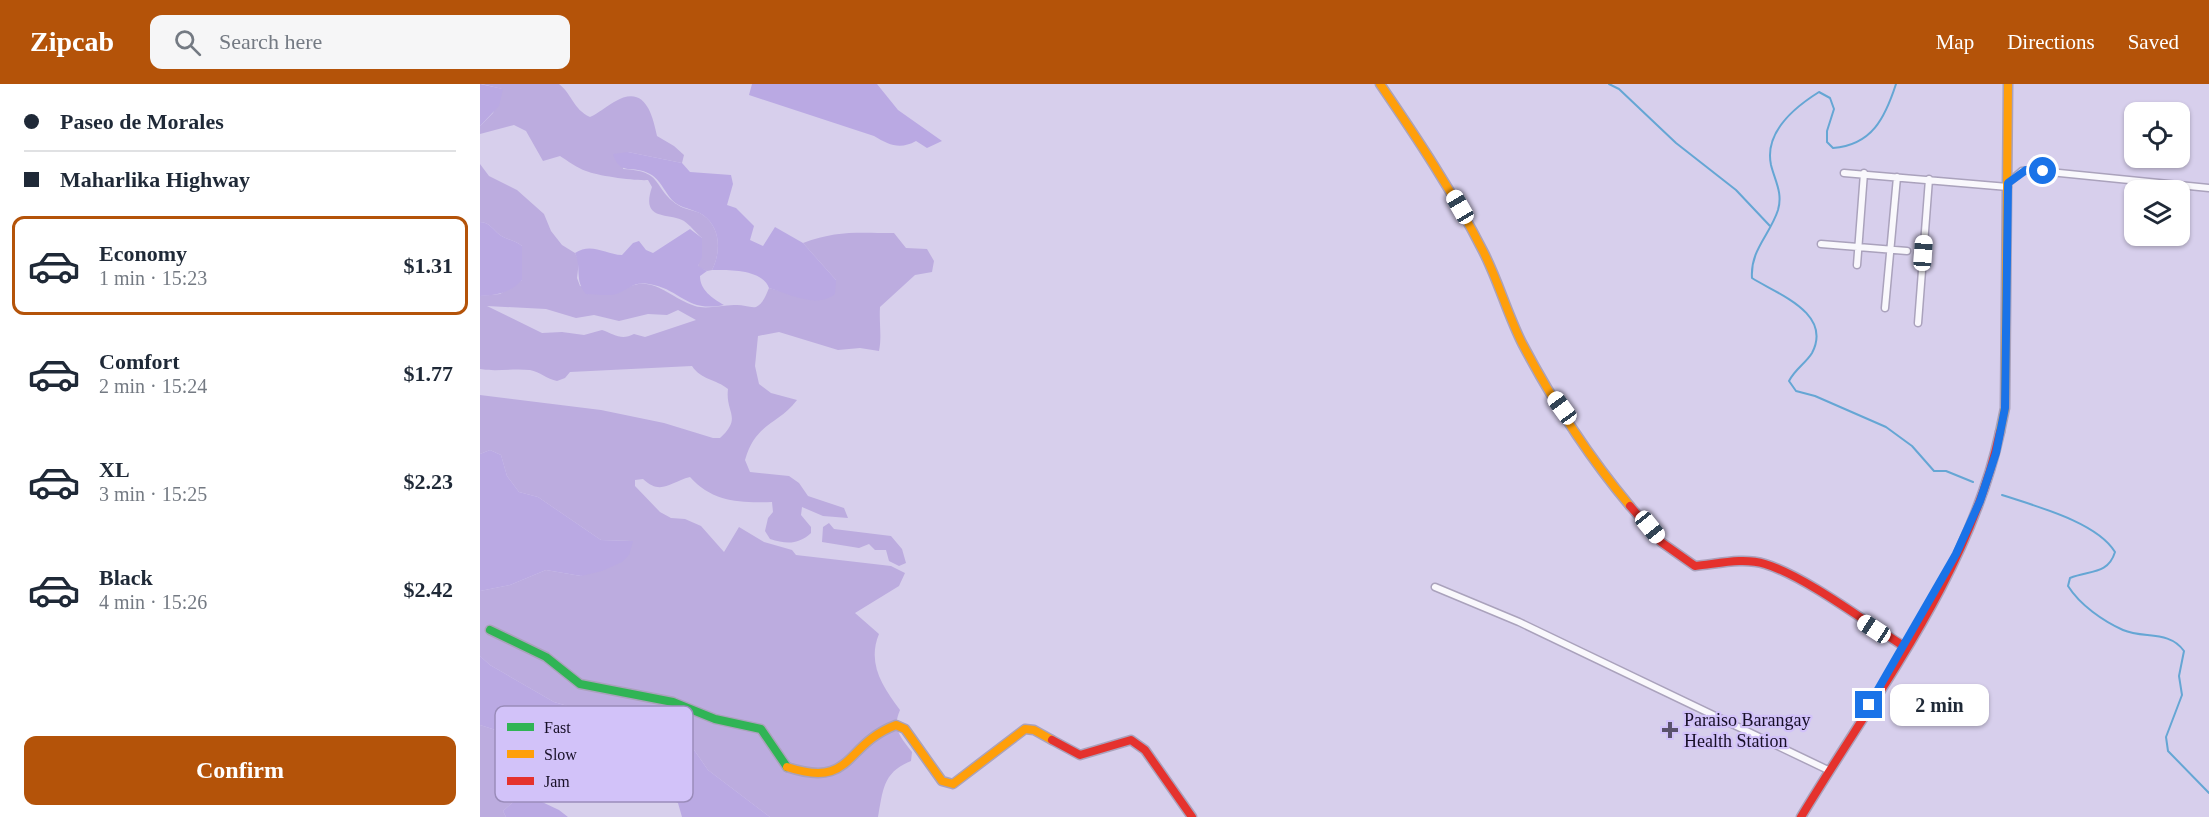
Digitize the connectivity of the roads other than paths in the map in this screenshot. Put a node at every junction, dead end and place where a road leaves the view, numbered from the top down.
1 (1380, 84) edge
2 (2008, 84) edge
3 (1844, 173) dead end
4 (1864, 173) junction
5 (1898, 177) junction
6 (1929, 179) junction
7 (2008, 185) junction
8 (2209, 188) edge
9 (1821, 244) dead end
10 (1860, 249) junction
11 (1891, 250) junction
12 (1907, 251) dead end
13 (1857, 265) dead end
14 (1885, 308) dead end
15 (1918, 323) dead end
16 (1435, 587) dead end
17 (490, 630) dead end
18 (1905, 648) junction
19 (683, 706) edge
20 (693, 710) edge
21 (1828, 770) junction
22 (1192, 817) edge
23 (1801, 817) edge

1 - 18 main road
2 - 7 main road
3 - 4 street
4 - 5 street
4 - 10 street
5 - 6 street
5 - 11 street
6 - 7 street
6 - 15 street
7 - 8 street
7 - 18 main road
9 - 10 street
10 - 11 street
10 - 13 street
11 - 12 street
11 - 14 street
16 - 21 street
17 - 19 main road
18 - 21 main road
20 - 22 main road
21 - 23 main road

